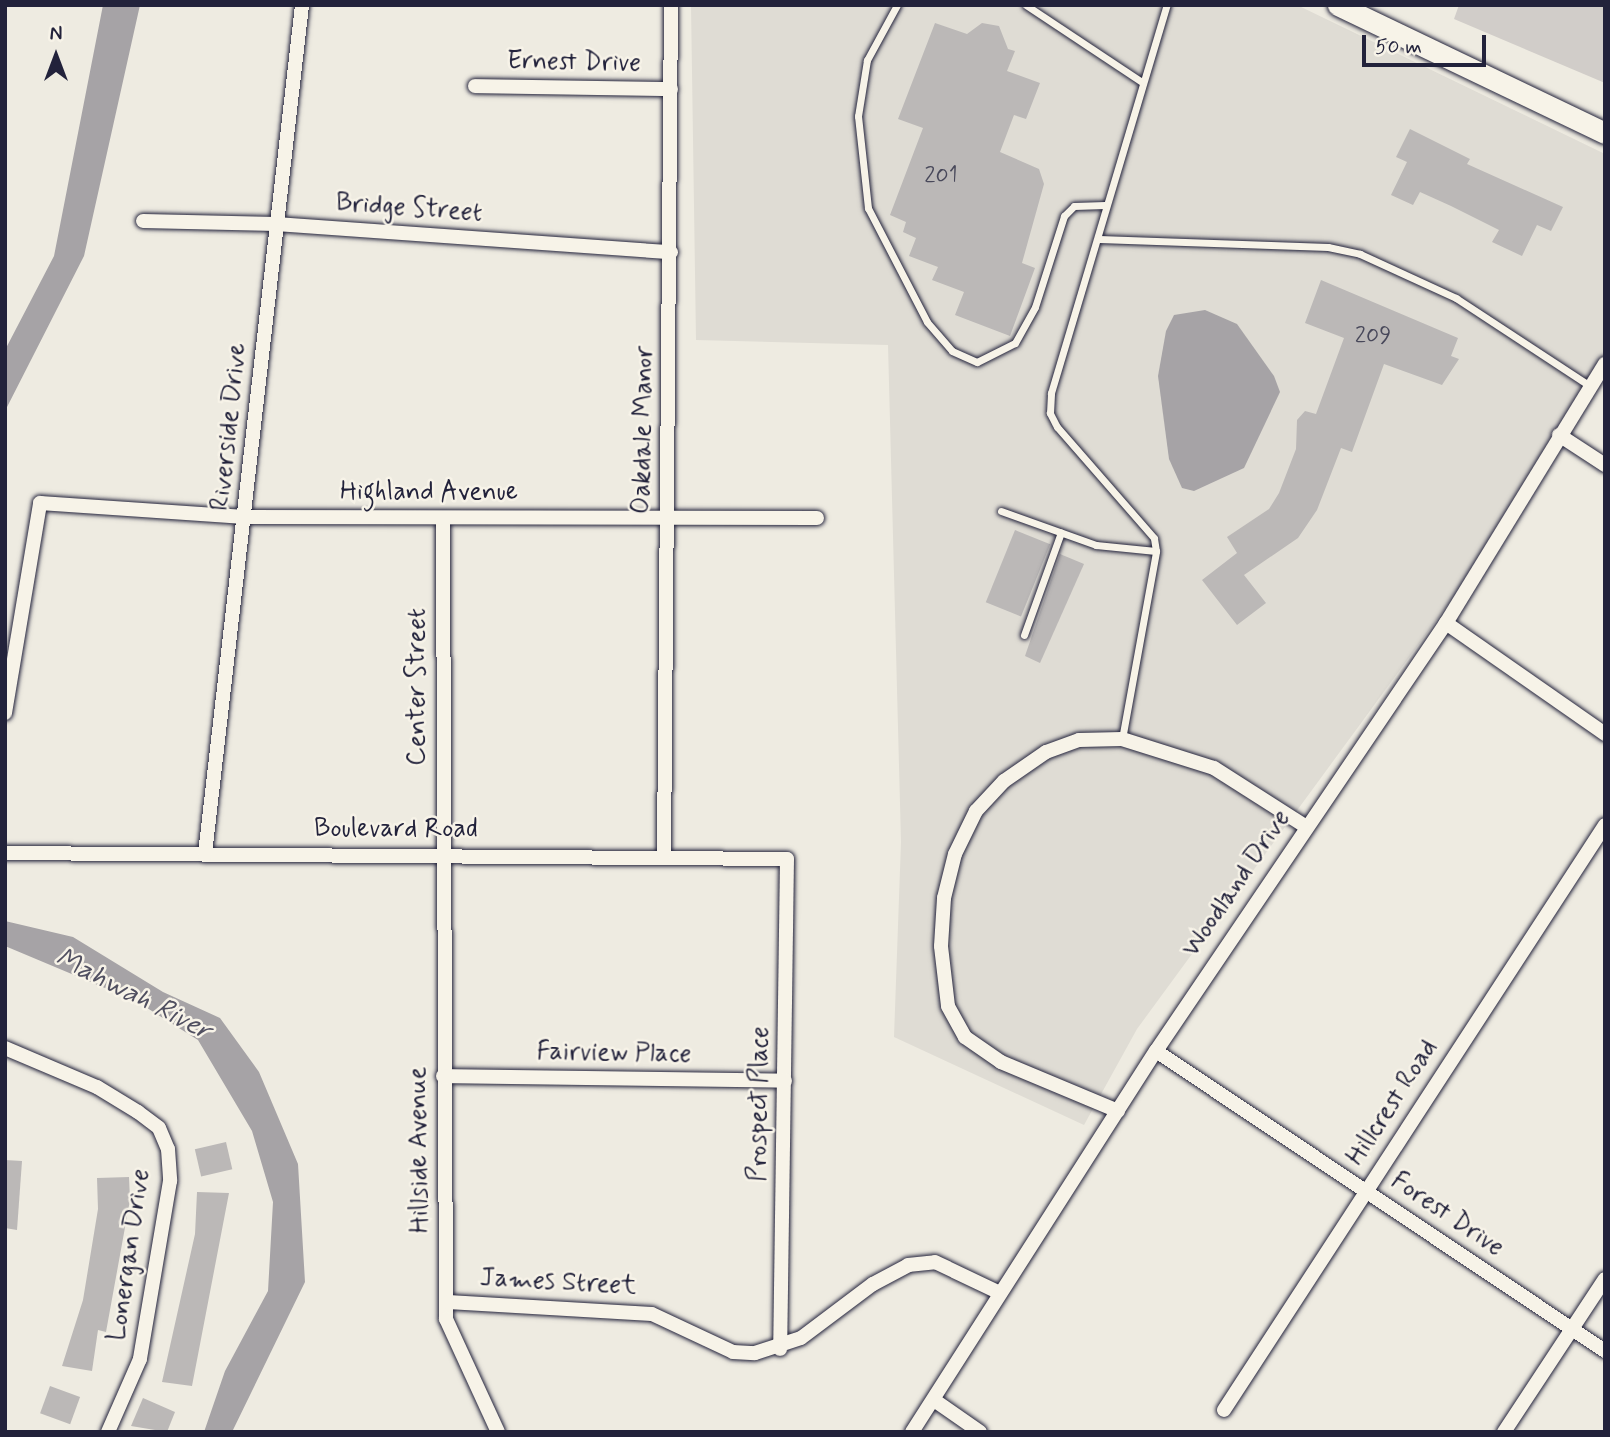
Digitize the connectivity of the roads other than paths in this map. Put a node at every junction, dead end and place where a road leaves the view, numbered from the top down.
1 (302, 5) edge
2 (671, 5) edge
3 (1026, 5) edge
4 (1167, 5) edge
5 (1338, 5) edge
6 (896, 6) edge
7 (1142, 82) junction
8 (475, 86) dead end
9 (671, 89) junction
10 (1605, 133) edge
11 (1105, 205) junction
12 (143, 221) dead end
13 (276, 224) junction
14 (1099, 239) junction
15 (671, 252) junction
16 (1605, 364) edge
17 (1590, 386) junction
18 (1559, 435) junction
19 (1605, 465) edge
20 (1001, 511) dead end
21 (245, 517) junction
22 (443, 518) junction
23 (668, 518) junction
24 (817, 518) dead end
25 (1061, 532) junction
26 (1156, 551) junction
27 (1446, 623) junction
28 (1024, 635) dead end
29 (5, 713) edge
30 (1605, 734) edge
31 (1122, 739) junction
32 (1605, 825) edge
33 (1305, 826) junction
34 (5, 853) edge
35 (205, 853) junction
36 (443, 855) junction
37 (664, 855) junction
38 (787, 859) joint
39 (5, 1048) edge
40 (1156, 1051) junction
41 (443, 1076) junction
42 (785, 1081) junction
43 (1118, 1111) junction
44 (1366, 1189) junction
45 (1605, 1279) edge
46 (1000, 1293) junction
47 (448, 1302) junction
48 (1573, 1330) junction
49 (780, 1349) junction
50 (1605, 1351) edge
51 (933, 1400) junction
52 (1224, 1410) dead end
53 (108, 1432) edge
54 (498, 1432) edge
55 (912, 1432) edge
56 (980, 1432) edge
57 (1504, 1432) edge

1 - 13 street, Riverside Drive
2 - 9 street, Oakdale Manor
3 - 7 lane
4 - 7 lane
5 - 10 main road
6 - 11 lane
7 - 11 lane
8 - 9 street, Ernest Drive
9 - 15 street, Oakdale Manor
11 - 14 lane
12 - 13 street, Bridge Street
13 - 15 street, Bridge Street
13 - 21 street, Riverside Drive
14 - 17 lane
14 - 26 lane
15 - 23 street, Oakdale Manor
16 - 17 street, Woodland Drive
17 - 18 street, Woodland Drive
18 - 19 street
18 - 27 street, Woodland Drive
20 - 25 lane
21 - 22 street, Highland Avenue
21 - 29 street, Highland Avenue
21 - 35 street, Riverside Drive
22 - 23 street, Highland Avenue
22 - 36 street, Center Street
23 - 24 street, Highland Avenue
23 - 37 street, Oakdale Manor
25 - 26 lane
25 - 28 lane
26 - 31 lane
27 - 30 street
27 - 33 street, Woodland Drive
31 - 33 street
31 - 43 street
32 - 44 street, Hillcrest Road
33 - 40 street, Woodland Drive
34 - 35 street, Boulevard Road
35 - 36 street, Boulevard Road
36 - 37 street, Boulevard Road
36 - 41 street, Hillside Avenue
37 - 38 street, Boulevard Road
38 - 42 street, Prospect Place
39 - 53 street, Lonergan Drive
40 - 43 street, Woodland Drive
40 - 44 street, Forest Drive
41 - 42 street, Fairview Place
41 - 47 street, Hillside Avenue
42 - 49 street, Prospect Place
43 - 46 street, Woodland Drive
44 - 48 street, Forest Drive
44 - 52 street, Hillcrest Road
45 - 48 street
46 - 49 street, James Street
46 - 51 street, Woodland Drive
47 - 49 street, James Street
47 - 54 street, Hillside Avenue
48 - 50 street, Forest Drive
48 - 57 street
51 - 55 street, Woodland Drive
51 - 56 street

